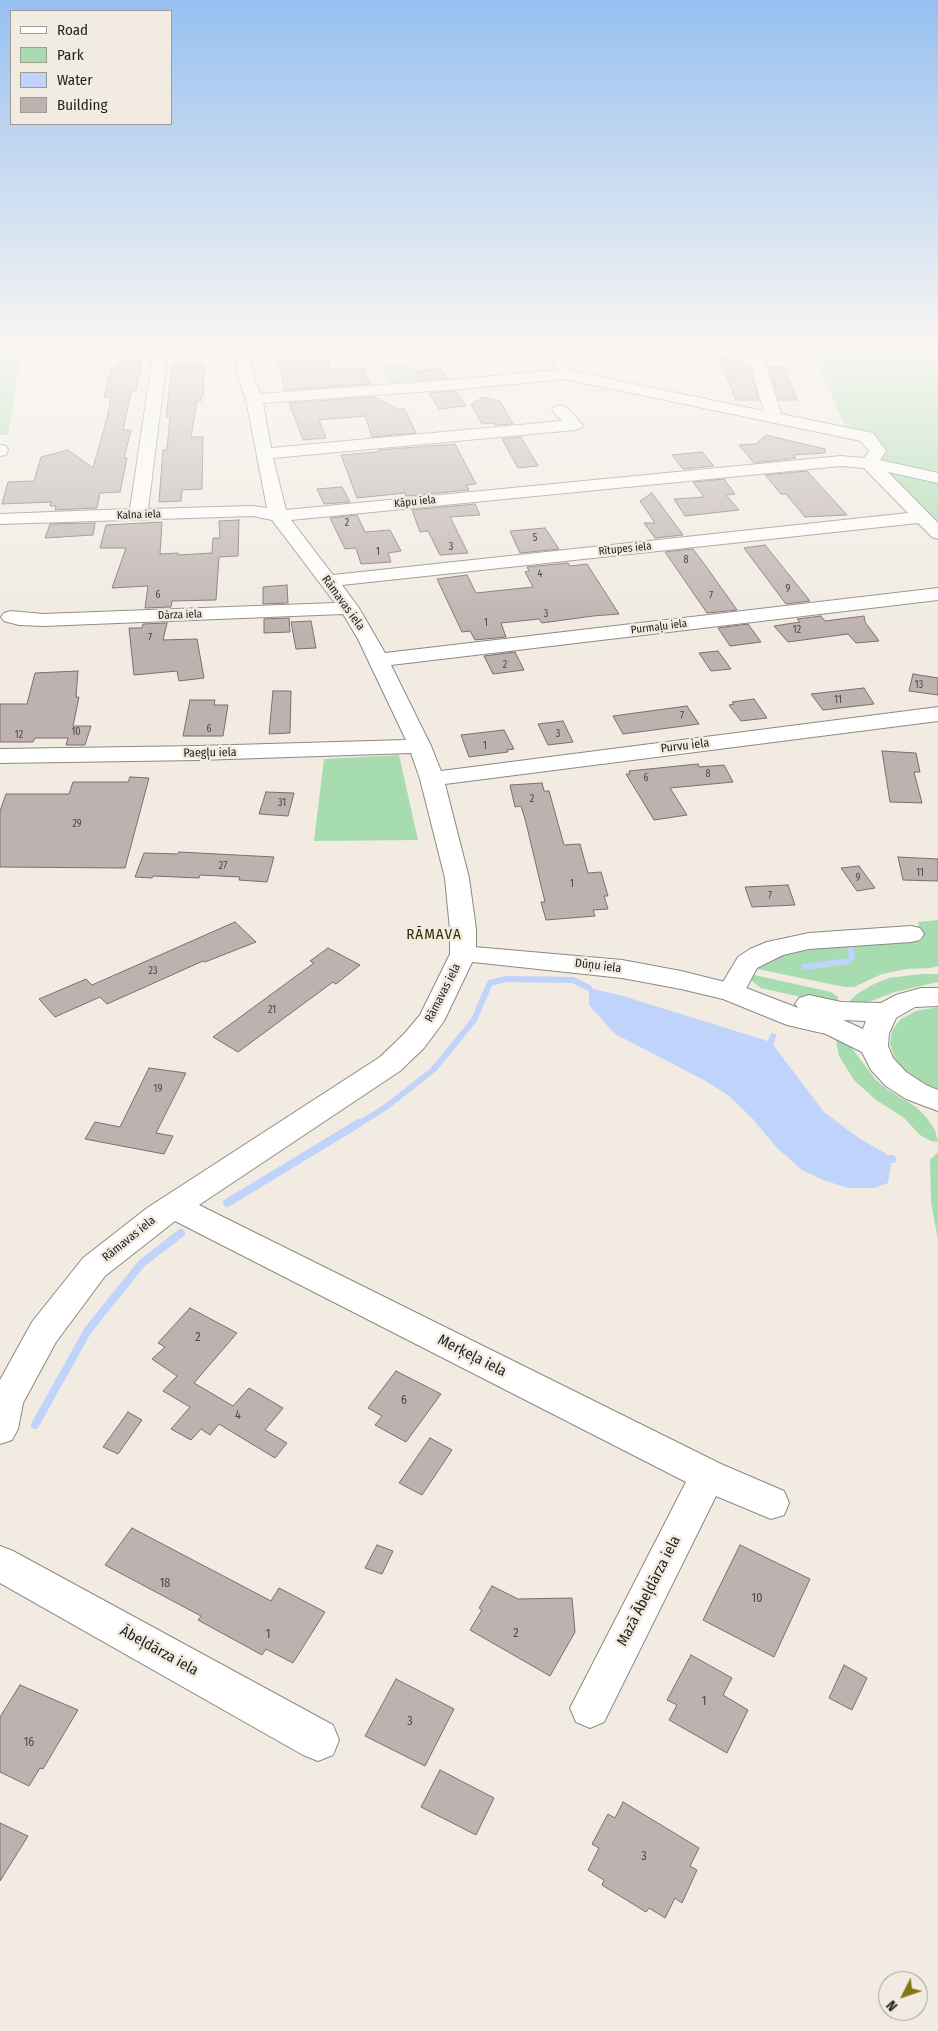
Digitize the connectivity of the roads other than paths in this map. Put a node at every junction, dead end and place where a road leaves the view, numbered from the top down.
1 (148, 444) edge
2 (262, 444) edge
3 (374, 444) edge
4 (873, 444) edge
5 (264, 454) junction
6 (869, 463) junction
7 (938, 478) edge
8 (138, 515) junction
9 (278, 516) junction
10 (922, 517) junction
11 (0, 519) edge
12 (938, 533) edge
13 (328, 581) junction
14 (938, 594) edge
15 (349, 608) junction
16 (11, 617) dead end
17 (379, 660) junction
18 (938, 714) edge
19 (420, 746) junction
20 (0, 756) edge
21 (432, 779) junction
22 (911, 934) dead end
23 (462, 954) junction
24 (739, 995) junction
25 (938, 997) edge
26 (886, 1012) junction
27 (874, 1046) junction
28 (938, 1101) edge
29 (173, 1206) junction
30 (0, 1430) edge
31 (708, 1475) junction
32 (771, 1504) dead end
33 (0, 1563) edge
34 (590, 1708) dead end
35 (318, 1740) dead end

1 - 8 street
2 - 5 street, Rāmavas iela
3 - 5 street
4 - 6 street
5 - 9 street, Rāmavas iela
6 - 7 street, Kāpu iela
6 - 9 street, Kāpu iela
6 - 10 street
8 - 9 street, Kalna iela
8 - 11 street, Kalna iela
9 - 13 street, Rāmavas iela
10 - 12 street
10 - 13 street, Rītupes iela
13 - 15 street, Rāmavas iela
14 - 17 street, Purmaļu iela
15 - 16 street, Dārza iela
15 - 17 street, Rāmavas iela
17 - 19 street, Rāmavas iela
18 - 21 street, Purvu iela
19 - 20 street, Paegļu iela
19 - 21 street, Rāmavas iela
21 - 23 street, Rāmavas iela
22 - 24 street
23 - 24 street, Dūņu iela
23 - 29 street, Rāmavas iela
24 - 26 street, Dūņu iela
24 - 27 street, Dūņu iela
25 - 26 street
26 - 27 street
27 - 28 street
29 - 30 street, Rāmavas iela
29 - 31 street, Merķeļa iela
31 - 32 street, Merķeļa iela
31 - 34 street, Mazā Ābeļdārza iela
33 - 35 street, Ābeļdārza iela

